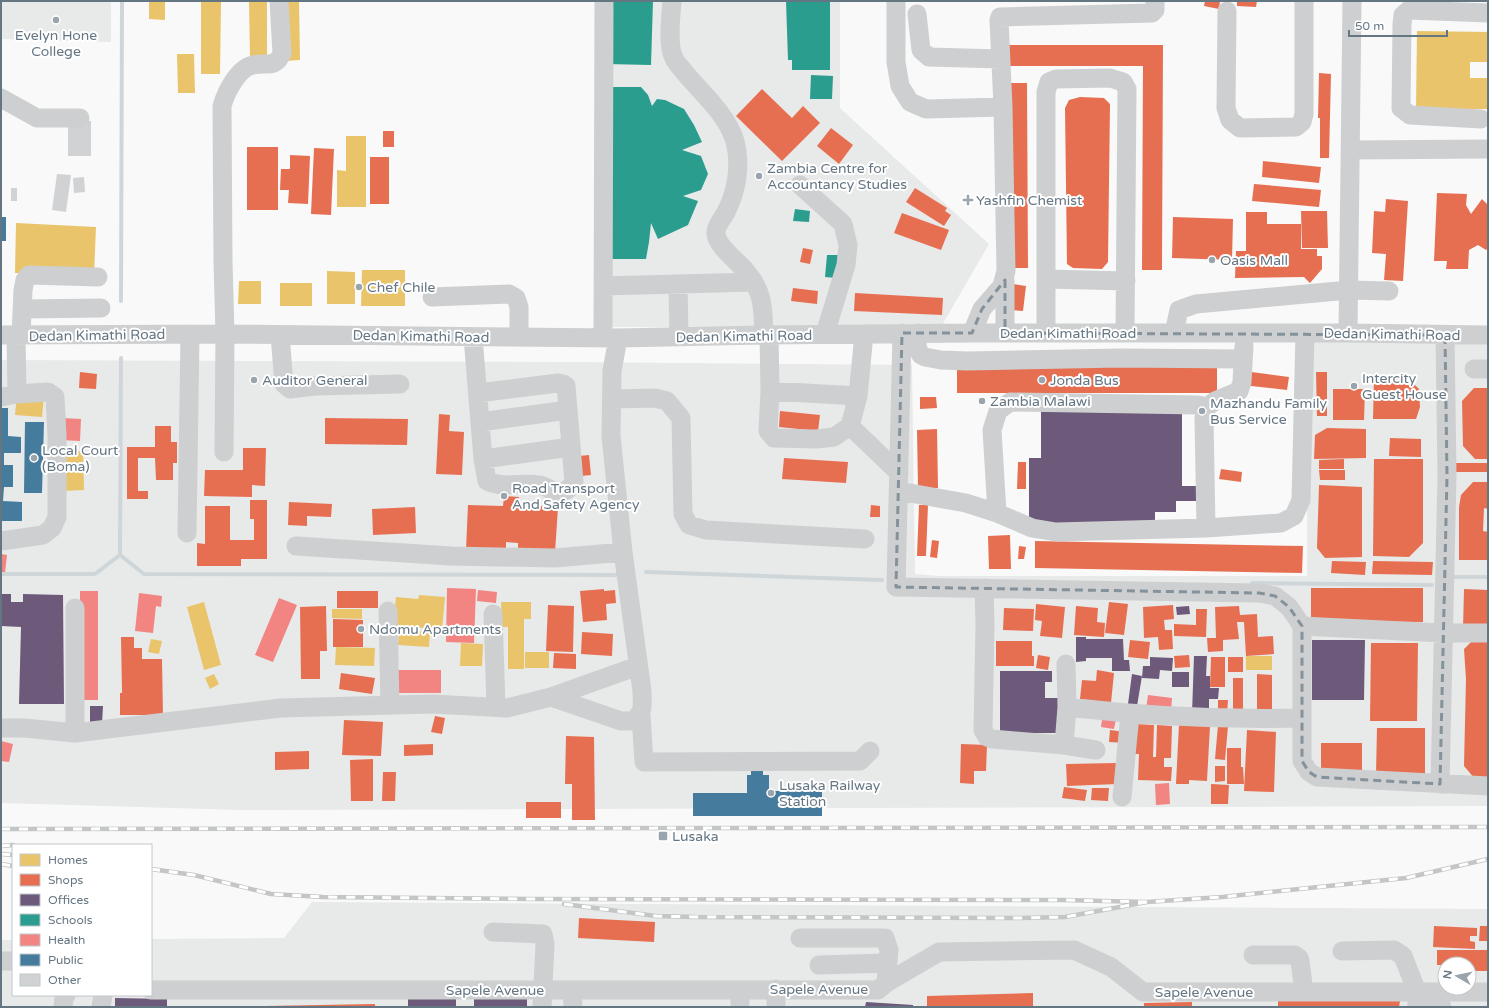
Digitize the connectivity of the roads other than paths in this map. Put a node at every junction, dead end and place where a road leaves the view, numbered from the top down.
1 (279, 1) edge
2 (604, 1) edge
3 (672, 1) edge
4 (896, 1) edge
5 (1155, 1) edge
6 (1304, 1) edge
7 (1352, 1) edge
8 (1227, 11) dead end
9 (1488, 13) edge
10 (917, 14) dead end
11 (1001, 60) junction
12 (1, 98) edge
13 (1003, 107) junction
14 (80, 118) dead end
15 (1480, 119) dead end
16 (1488, 149) edge
17 (1352, 150) junction
18 (800, 185) dead end
19 (98, 277) dead end
20 (1046, 279) junction
21 (1005, 280) junction
22 (1126, 281) junction
23 (754, 282) junction
24 (678, 285) junction
25 (603, 286) junction
26 (1349, 290) junction
27 (1389, 291) dead end
28 (432, 297) dead end
29 (101, 308) dead end
30 (22, 309) junction
31 (910, 333) junction
32 (972, 333) junction
33 (1005, 333) junction
34 (1046, 333) junction
35 (1117, 333) junction
36 (1174, 333) junction
37 (1245, 333) junction
38 (1304, 333) junction
39 (1348, 333) junction
40 (190, 334) junction
41 (225, 334) junction
42 (824, 334) junction
43 (864, 334) junction
44 (280, 335) junction
45 (767, 335) junction
46 (1445, 335) junction
47 (1488, 335) edge
48 (13, 336) edge
49 (473, 337) junction
50 (519, 337) junction
51 (678, 337) junction
52 (610, 338) junction
53 (1108, 358) junction
54 (1243, 359) junction
55 (400, 384) dead end
56 (770, 392) junction
57 (478, 393) junction
58 (9, 396) edge
59 (858, 396) junction
60 (612, 399) junction
61 (1206, 407) junction
62 (568, 410) junction
63 (480, 422) junction
64 (850, 426) junction
65 (571, 447) junction
66 (224, 452) dead end
67 (483, 458) junction
68 (899, 482) junction
69 (997, 514) junction
70 (1206, 528) junction
71 (187, 533) dead end
72 (865, 539) dead end
73 (1, 541) edge
74 (296, 546) dead end
75 (623, 552) junction
76 (984, 588) junction
77 (75, 608) dead end
78 (388, 611) dead end
79 (493, 614) dead end
80 (1302, 626) junction
81 (1443, 633) junction
82 (1488, 633) edge
83 (1066, 664) dead end
84 (638, 666) junction
85 (589, 684) junction
86 (551, 697) junction
87 (390, 705) junction
88 (496, 707) junction
89 (1066, 707) junction
90 (587, 710) junction
91 (1130, 714) junction
92 (641, 715) junction
93 (1302, 718) junction
94 (1, 728) edge
95 (75, 734) junction
96 (1064, 745) junction
97 (1096, 750) dead end
98 (870, 751) dead end
99 (1440, 784) junction
100 (1488, 786) edge
101 (1122, 797) dead end
102 (493, 932) dead end
103 (800, 938) dead end
104 (1342, 951) dead end
105 (1253, 955) dead end
106 (1, 961) edge
107 (12, 961) edge
108 (887, 963) junction
109 (819, 965) dead end
110 (886, 982) junction
111 (152, 990) edge
112 (1304, 992) junction
113 (1488, 992) edge
114 (103, 996) edge
115 (542, 998) edge
116 (572, 998) edge
117 (740, 998) edge
118 (776, 998) edge
119 (1216, 999) edge
120 (1256, 999) edge
121 (1417, 999) edge
122 (1455, 1000) edge
123 (101, 1007) edge
124 (1432, 1007) edge
125 (1442, 1007) edge

1 - 41 street
2 - 25 street
3 - 23 street
4 - 13 street
5 - 11 street
6 - 8 street
7 - 17 street
9 - 15 street
10 - 11 street
11 - 13 street
12 - 14 street
13 - 21 street
16 - 17 street
17 - 26 street
18 - 42 street
19 - 30 street
20 - 22 street
20 - 22 street
20 - 34 street
21 - 32 street
21 - 33 street
22 - 35 street
23 - 24 street
23 - 45 street
24 - 25 street
24 - 51 street
25 - 52 street
26 - 27 street
26 - 36 street
26 - 39 street
28 - 50 street
29 - 30 street
30 - 48 street
31 - 32 street, Dedan Kimathi Road
31 - 43 street, Dedan Kimathi Road
31 - 53 street
31 - 68 street
32 - 33 street, Dedan Kimathi Road
33 - 34 street, Dedan Kimathi Road
34 - 35 street, Dedan Kimathi Road
35 - 36 street, Dedan Kimathi Road
35 - 53 street
36 - 37 street, Dedan Kimathi Road
37 - 38 street, Dedan Kimathi Road
37 - 54 street
38 - 39 street, Dedan Kimathi Road
38 - 70 street
39 - 46 street, Dedan Kimathi Road
40 - 41 street, Dedan Kimathi Road
40 - 48 street, Dedan Kimathi Road
40 - 71 street
41 - 44 street, Dedan Kimathi Road
41 - 66 street
42 - 43 street, Dedan Kimathi Road
42 - 45 street, Dedan Kimathi Road
43 - 59 street
44 - 49 street, Dedan Kimathi Road
44 - 55 street
45 - 51 street, Dedan Kimathi Road
45 - 56 street
46 - 47 street, Dedan Kimathi Road
46 - 81 street
48 - 58 street
49 - 50 street, Dedan Kimathi Road
49 - 57 street
50 - 52 street, Dedan Kimathi Road
51 - 52 street, Dedan Kimathi Road
52 - 60 street
53 - 54 street
54 - 61 street
56 - 59 street
56 - 64 street
57 - 62 street
57 - 63 street
58 - 73 street
59 - 64 street
60 - 72 street
60 - 75 street
61 - 69 street
61 - 70 street
62 - 63 street
62 - 65 street
63 - 67 street
64 - 68 street
65 - 67 street
65 - 67 street
68 - 69 street
68 - 76 street
69 - 70 street
74 - 75 street
75 - 84 street
76 - 80 street
76 - 96 street
77 - 95 street
78 - 87 street
79 - 88 street
80 - 81 street
80 - 93 street
81 - 82 street
81 - 99 street
83 - 89 street
84 - 85 street
84 - 92 street
85 - 86 street
85 - 90 street
86 - 88 street
86 - 90 street
87 - 88 street
87 - 95 street
89 - 91 street
89 - 96 street
90 - 92 street
91 - 93 street
91 - 101 street
92 - 98 street
93 - 99 street
94 - 95 street
96 - 97 street
99 - 100 street
102 - 115 street
103 - 108 street
104 - 121 street
105 - 112 street
106 - 107 street
108 - 109 street
108 - 110 street
110 - 118 street, Sapele Avenue
110 - 119 street, Sapele Avenue
111 - 115 street, Sapele Avenue
112 - 120 street, Sapele Avenue
112 - 121 street, Sapele Avenue
113 - 122 street, Sapele Avenue
114 - 123 street
115 - 116 street, Sapele Avenue
116 - 117 street, Sapele Avenue
117 - 118 street, Sapele Avenue
119 - 120 street, Sapele Avenue
121 - 122 street, Sapele Avenue
124 - 125 street

